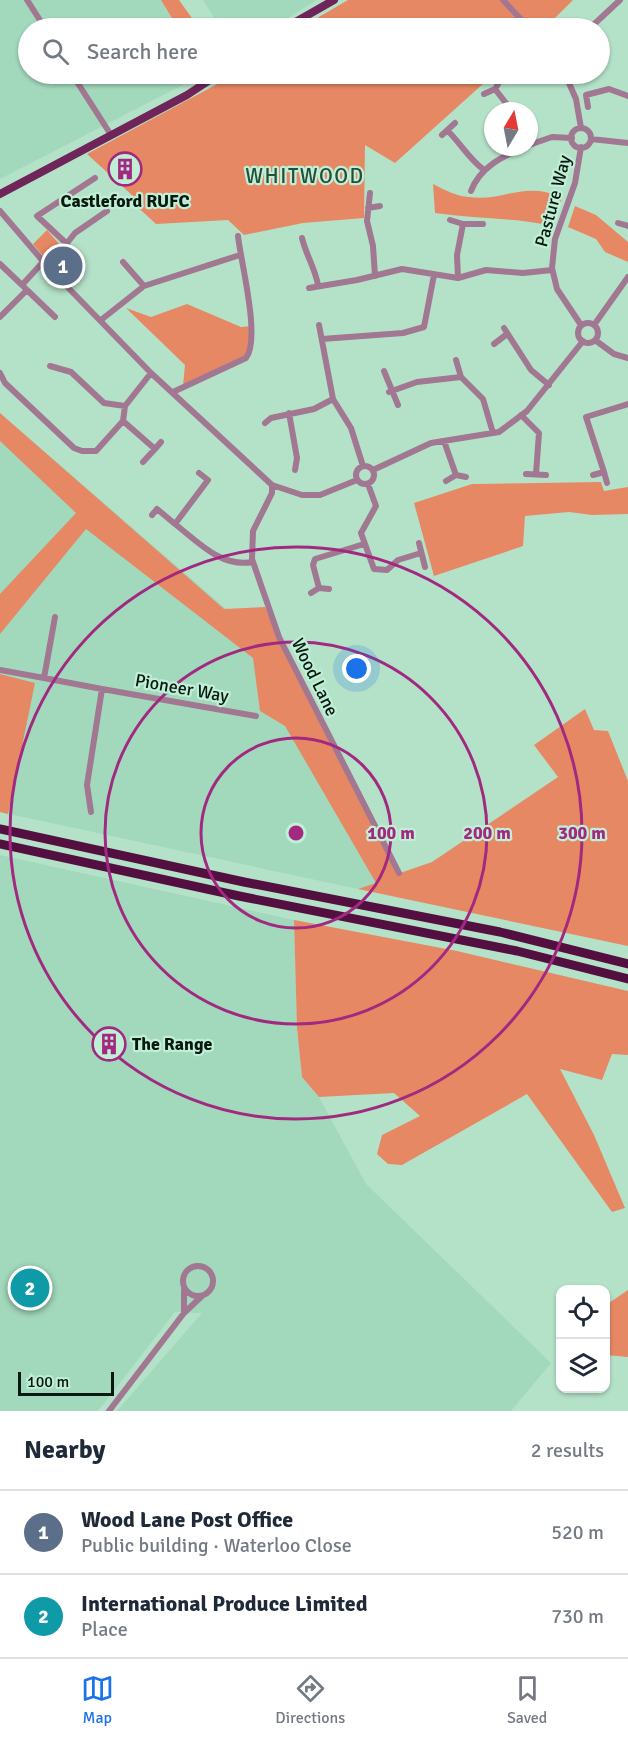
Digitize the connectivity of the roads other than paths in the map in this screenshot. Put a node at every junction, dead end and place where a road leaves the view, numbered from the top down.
1 (27, 0) edge
2 (334, 0) edge
3 (503, 0) edge
4 (620, 0) edge
5 (39, 18) edge
6 (302, 18) edge
7 (520, 18) edge
8 (601, 18) edge
9 (613, 81) dead end
10 (78, 84) edge
11 (204, 84) edge
12 (498, 84) edge
13 (569, 84) edge
14 (495, 88) junction
15 (611, 90) junction
16 (484, 94) dead end
17 (628, 96) edge
18 (505, 102) edge
19 (588, 107) dead end
20 (455, 123) dead end
21 (580, 128) junction
22 (111, 135) junction
23 (572, 138) junction
24 (591, 138) junction
25 (538, 142) edge
26 (628, 143) edge
27 (581, 147) junction
28 (504, 156) edge
29 (484, 170) junction
30 (95, 178) dead end
31 (471, 191) dead end
32 (0, 194) edge
33 (370, 194) dead end
34 (380, 206) dead end
35 (368, 208) junction
36 (107, 211) dead end
37 (0, 212) edge
38 (450, 220) dead end
39 (618, 223) dead end
40 (463, 224) junction
41 (483, 224) dead end
42 (627, 228) edge
43 (238, 236) dead end
44 (302, 238) dead end
45 (66, 243) junction
46 (240, 255) junction
47 (123, 262) dead end
48 (0, 264) edge
49 (46, 265) junction
50 (552, 270) junction
51 (434, 275) junction
52 (375, 276) junction
53 (628, 277) edge
54 (458, 278) junction
55 (318, 285) junction
56 (144, 286) junction
57 (24, 287) junction
58 (309, 288) dead end
59 (0, 317) edge
60 (55, 317) dead end
61 (101, 320) junction
62 (319, 325) dead end
63 (581, 325) junction
64 (594, 325) junction
65 (322, 339) junction
66 (595, 340) junction
67 (583, 341) junction
68 (494, 344) dead end
69 (628, 358) edge
70 (456, 360) dead end
71 (50, 366) dead end
72 (384, 371) dead end
73 (0, 373) edge
74 (152, 373) junction
75 (461, 377) junction
76 (549, 385) junction
77 (391, 391) junction
78 (173, 392) junction
79 (333, 399) junction
80 (628, 404) edge
81 (398, 405) dead end
82 (125, 406) junction
83 (289, 414) junction
84 (521, 415) junction
85 (123, 421) junction
86 (265, 423) dead end
87 (493, 433) junction
88 (444, 441) junction
89 (161, 442) dead end
90 (155, 449) junction
91 (143, 462) dead end
92 (363, 466) junction
93 (296, 470) dead end
94 (373, 470) junction
95 (604, 472) junction
96 (199, 473) dead end
97 (526, 474) dead end
98 (536, 474) junction
99 (546, 475) dead end
100 (593, 475) dead end
101 (456, 476) junction
102 (466, 477) dead end
103 (357, 480) junction
104 (446, 481) dead end
105 (607, 483) dead end
106 (368, 484) junction
107 (272, 485) junction
108 (152, 515) dead end
109 (175, 524) junction
110 (418, 543) dead end
111 (364, 544) junction
112 (421, 553) junction
113 (253, 562) junction
114 (425, 567) dead end
115 (319, 588) junction
116 (329, 590) dead end
117 (311, 593) dead end
118 (55, 618) dead end
119 (0, 670) edge
120 (44, 678) junction
121 (102, 689) junction
122 (256, 716) dead end
123 (91, 812) dead end
124 (0, 829) edge
125 (0, 844) edge
126 (399, 873) dead end
127 (628, 964) edge
128 (628, 979) edge
129 (184, 1289) junction
130 (202, 1296) junction
131 (184, 1313) junction
132 (109, 1411) edge

1 - 5 street
2 - 6 main road
3 - 7 street
4 - 8 street
9 - 15 street
10 - 22 street
11 - 22 main road
12 - 14 street
13 - 21 street
14 - 16 street
14 - 18 street
15 - 17 street
15 - 19 street
20 - 29 street
21 - 23 street
21 - 24 street
22 - 32 main road
23 - 25 street
23 - 27 street
24 - 26 street
24 - 27 street
27 - 50 street, Pasture Way
28 - 29 street
29 - 31 street
30 - 45 street
33 - 35 street
34 - 35 street
35 - 52 street
36 - 45 street
37 - 49 street
38 - 40 street
39 - 42 street
40 - 41 street
40 - 54 street
43 - 46 street
44 - 55 street
45 - 49 street
46 - 56 street
46 - 78 street
47 - 56 street
48 - 57 street
49 - 57 street
49 - 61 street
50 - 54 street
50 - 63 street, Pasture Way
51 - 52 street
51 - 54 street
51 - 65 street
52 - 55 street
53 - 64 street
55 - 58 street
56 - 61 street
57 - 59 street
57 - 60 street
61 - 74 street
62 - 65 street
63 - 64 street
63 - 67 street
64 - 66 street
65 - 79 street
66 - 67 street
66 - 69 street
67 - 76 street
68 - 76 street
70 - 75 street
71 - 82 street
72 - 77 street
73 - 85 street
74 - 78 street
74 - 82 street
75 - 77 street
75 - 87 street
76 - 84 street
77 - 81 street
78 - 107 street
79 - 83 street
79 - 92 street
80 - 95 street
82 - 85 street
83 - 86 street
83 - 93 street
84 - 87 street
84 - 98 street
85 - 90 street
87 - 88 street
88 - 94 street
88 - 101 street
89 - 90 street
90 - 91 street
92 - 94 street
92 - 103 street
94 - 106 street
95 - 100 street
95 - 105 street
96 - 109 street
97 - 98 street
98 - 99 street
101 - 102 street
101 - 104 street
103 - 106 street
103 - 107 street
106 - 111 street
107 - 113 street, Wood Lane
108 - 109 street
109 - 113 street
110 - 112 street
111 - 112 street
111 - 115 street
112 - 114 street
113 - 126 street, Wood Lane
115 - 116 street
115 - 117 street
118 - 120 street
119 - 120 street, Pioneer Way
120 - 121 street, Pioneer Way
121 - 122 street, Pioneer Way
121 - 123 street
124 - 127 highway
125 - 128 highway
129 - 130 street
129 - 130 street
129 - 131 street
130 - 131 street
131 - 132 street

